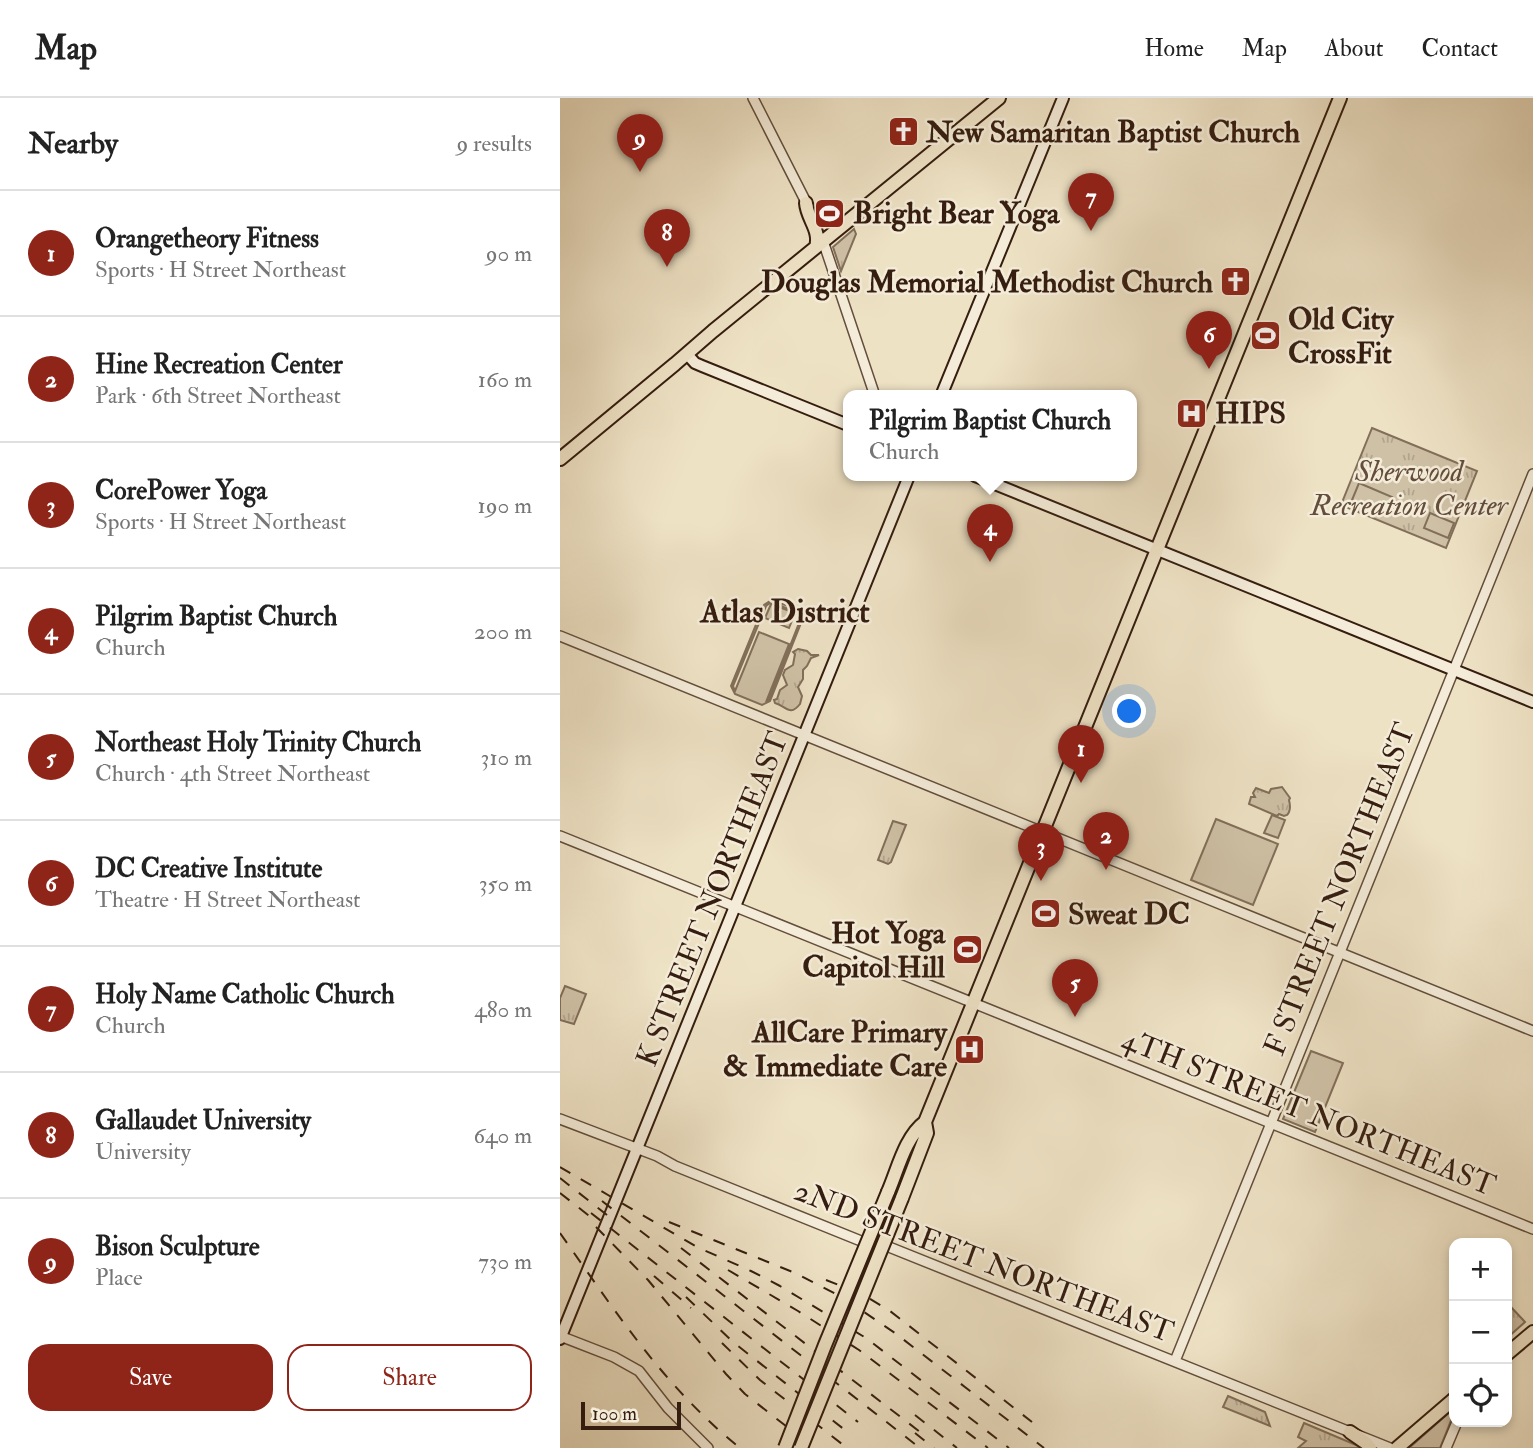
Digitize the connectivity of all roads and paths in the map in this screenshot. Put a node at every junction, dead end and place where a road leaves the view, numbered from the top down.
1 (753, 98) edge
2 (999, 98) edge
3 (1063, 98) edge
4 (1340, 98) edge
5 (806, 203) joint
6 (820, 244) junction
7 (687, 354) junction
8 (873, 390) edge
9 (943, 390) edge
10 (843, 423) edge
11 (560, 459) edge
12 (1533, 474) edge
13 (907, 481) edge
14 (987, 481) edge
15 (1157, 550) junction
16 (560, 636) edge
17 (1454, 670) junction
18 (1533, 702) edge
19 (804, 735) junction
20 (1043, 832) junction
21 (560, 836) edge
22 (735, 907) junction
23 (1339, 952) junction
24 (973, 1003) junction
25 (1533, 1031) edge
26 (560, 1119) edge
27 (925, 1122) junction
28 (1270, 1123) junction
29 (637, 1148) junction
30 (1533, 1229) edge
31 (1533, 1332) edge
32 (560, 1337) edge
33 (1512, 1350) edge
34 (1175, 1361) junction
35 (1449, 1403) edge
36 (1455, 1427) edge
37 (1350, 1432) junction
38 (708, 1448) edge
39 (785, 1448) edge
40 (801, 1448) edge
41 (1370, 1448) edge
42 (1390, 1448) edge
43 (1397, 1448) edge
44 (1446, 1448) edge

1 - 5 street
2 - 6 main road
3 - 9 main road
4 - 15 main road
5 - 6 main road
6 - 7 main road
6 - 8 street
7 - 10 main road
7 - 11 main road
12 - 17 street, F STREET NORTHEAST
13 - 19 main road, K STREET NORTHEAST
14 - 15 main road
15 - 17 main road
15 - 20 main road
16 - 19 street
17 - 18 main road
17 - 23 street, F STREET NORTHEAST
19 - 20 street
19 - 22 main road, K STREET NORTHEAST
20 - 23 street
20 - 24 main road
21 - 22 street, 4TH STREET NORTHEAST
22 - 24 street, 4TH STREET NORTHEAST
22 - 29 main road, K STREET NORTHEAST
23 - 25 street
23 - 28 street, F STREET NORTHEAST
24 - 27 main road
24 - 28 street, 4TH STREET NORTHEAST
26 - 29 street, 2ND STREET NORTHEAST
27 - 39 main road, bridge
27 - 40 main road, bridge
28 - 30 street, 4TH STREET NORTHEAST
28 - 34 street, F STREET NORTHEAST
29 - 32 main road, K STREET NORTHEAST
29 - 34 street, 2ND STREET NORTHEAST
31 - 33 main road
32 - 38 street
34 - 37 street, 2ND STREET NORTHEAST
35 - 43 main road
36 - 44 street
37 - 41 main road
37 - 42 street, 2ND STREET NORTHEAST

